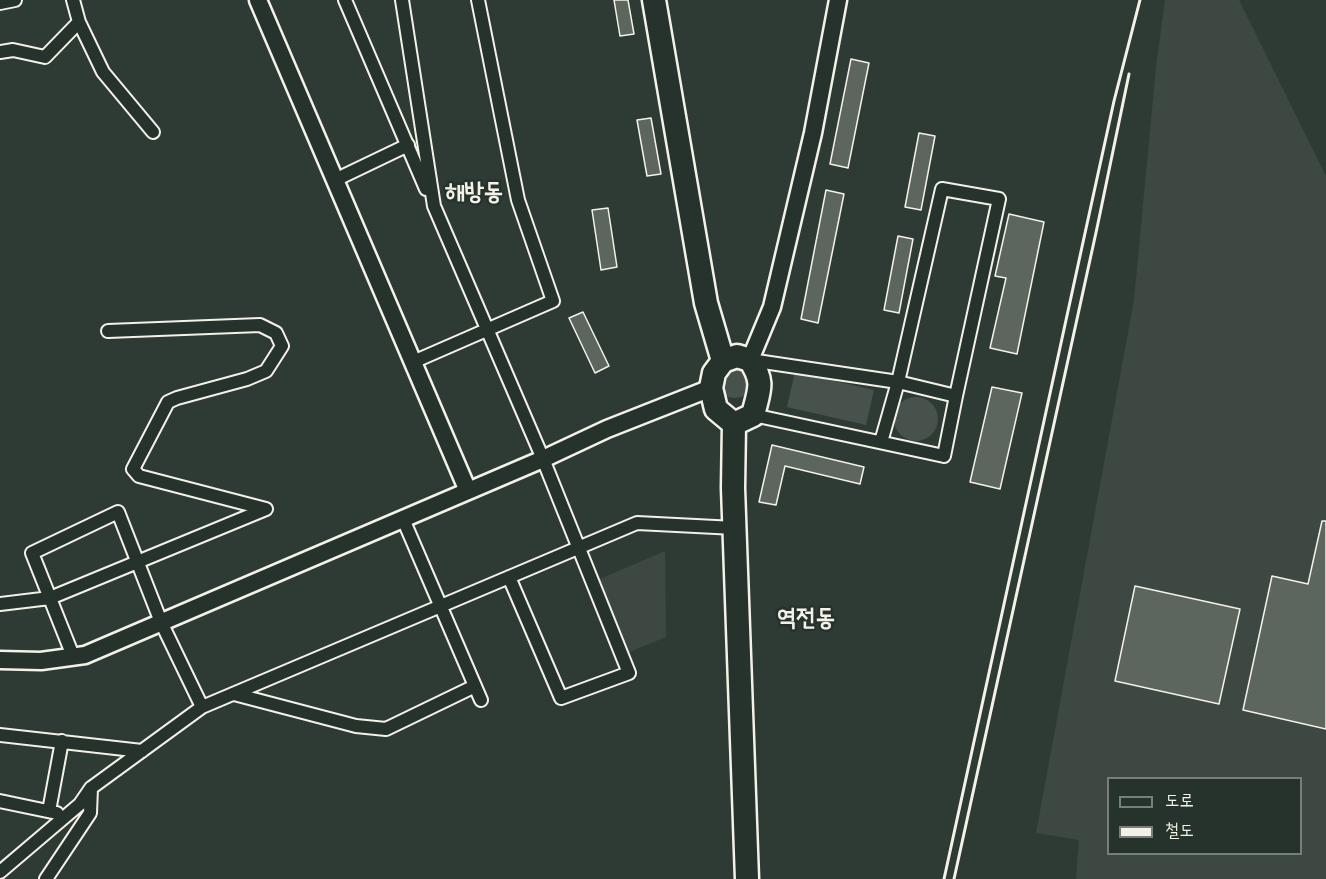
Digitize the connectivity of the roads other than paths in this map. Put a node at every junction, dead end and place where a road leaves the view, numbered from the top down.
1 (15, 0) edge
2 (73, 0) edge
3 (258, 0) edge
4 (345, 0) edge
5 (402, 0) edge
6 (478, 0) edge
7 (654, 0) edge
8 (838, 0) edge
9 (0, 3) edge
10 (79, 22) junction
11 (0, 52) edge
12 (153, 132) dead end
13 (408, 145) junction
14 (335, 180) junction
15 (434, 206) junction
16 (487, 330) junction
17 (108, 331) dead end
18 (750, 360) junction
19 (723, 361) junction
20 (413, 362) junction
21 (898, 382) junction
22 (711, 388) junction
23 (956, 396) junction
24 (743, 419) junction
25 (881, 442) junction
26 (543, 459) junction
27 (468, 491) junction
28 (403, 519) junction
29 (735, 528) junction
30 (579, 548) junction
31 (136, 562) junction
32 (509, 577) junction
33 (50, 598) junction
34 (0, 604) edge
35 (441, 606) junction
36 (161, 622) junction
37 (73, 656) junction
38 (0, 660) edge
39 (475, 686) junction
40 (234, 694) junction
41 (481, 700) dead end
42 (202, 707) junction
43 (0, 735) edge
44 (62, 741) junction
45 (142, 751) junction
46 (91, 788) junction
47 (0, 801) edge
48 (50, 811) junction
49 (67, 815) junction
50 (0, 872) edge
51 (46, 879) edge
52 (747, 879) edge

1 - 9 street
2 - 10 street
3 - 14 street
4 - 13 street
5 - 15 street
6 - 16 street
7 - 19 highway
8 - 18 street
10 - 11 street
10 - 12 street
13 - 14 street
13 - 15 street
14 - 20 street
15 - 16 street
16 - 20 street
16 - 26 street
17 - 31 street
18 - 19 highway
18 - 21 street
18 - 24 highway
19 - 22 highway
20 - 27 street
21 - 23 street
21 - 23 street
21 - 25 street
22 - 24 highway
22 - 26 street
23 - 25 street
24 - 25 street
24 - 29 highway
26 - 27 street
26 - 30 street
27 - 28 street
28 - 35 street
28 - 36 street
29 - 30 street
29 - 52 highway
30 - 32 street
30 - 32 street
31 - 33 street
31 - 33 street
31 - 36 street
32 - 35 street
33 - 34 street
33 - 37 street
35 - 39 street
35 - 40 street
36 - 37 street
36 - 42 street
37 - 38 street
39 - 40 street
39 - 41 street
40 - 42 street
42 - 45 street
43 - 44 street
44 - 45 street
44 - 48 street
45 - 46 street
46 - 49 street
46 - 51 street
47 - 48 street
48 - 49 street
49 - 50 street

